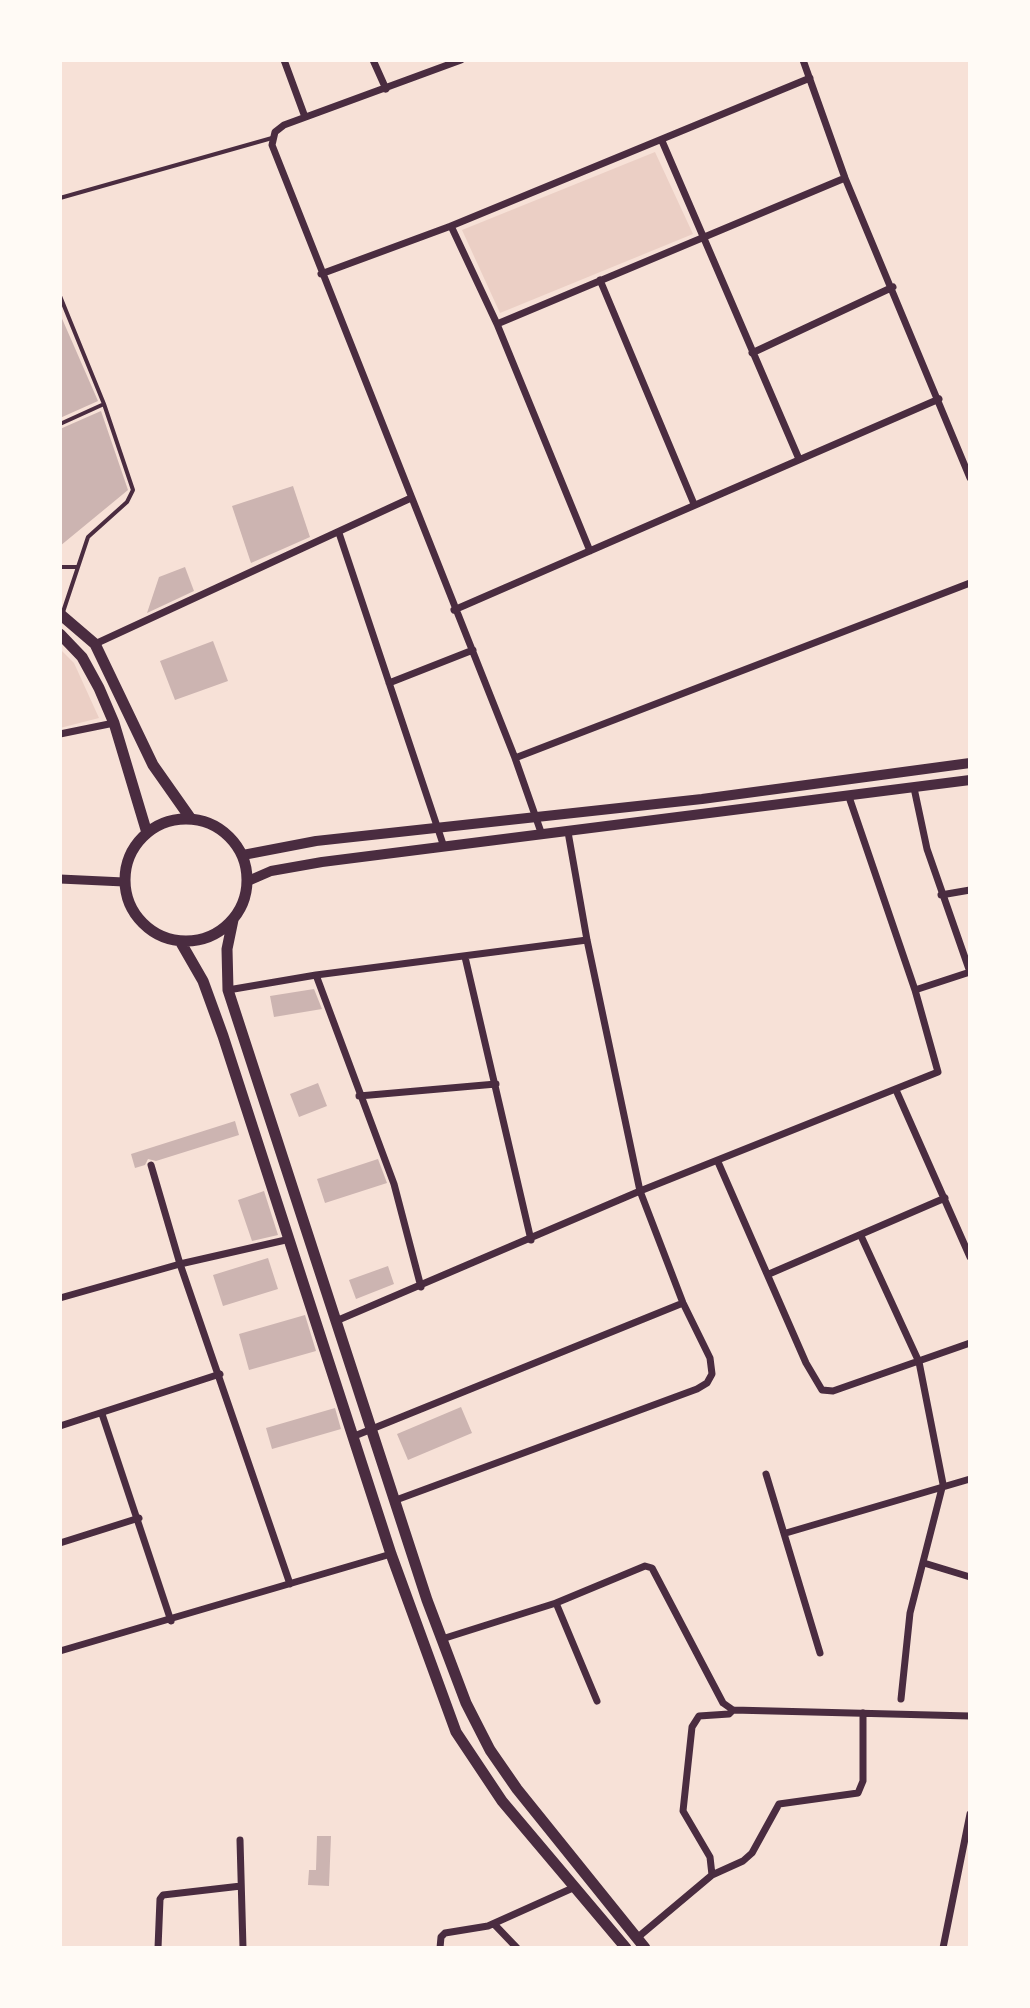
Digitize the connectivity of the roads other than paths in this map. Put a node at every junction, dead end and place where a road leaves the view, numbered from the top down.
1 (284, 60) edge
2 (373, 60) edge
3 (461, 60) edge
4 (803, 60) edge
5 (810, 78) junction
6 (386, 89) junction
7 (305, 117) junction
8 (272, 138) junction
9 (662, 141) junction
10 (845, 178) junction
11 (60, 198) edge
12 (451, 226) junction
13 (703, 237) junction
14 (321, 274) junction
15 (600, 280) junction
16 (893, 287) junction
17 (60, 296) edge
18 (497, 324) junction
19 (752, 353) junction
20 (939, 399) junction
21 (104, 404) junction
22 (60, 424) edge
23 (799, 459) junction
24 (970, 478) edge
25 (411, 498) junction
26 (694, 504) junction
27 (339, 533) junction
28 (590, 551) junction
29 (60, 567) edge
30 (77, 567) junction
31 (970, 583) edge
32 (454, 610) junction
33 (61, 614) edge
34 (60, 634) edge
35 (95, 644) junction
36 (473, 650) junction
37 (389, 683) junction
38 (114, 723) junction
39 (60, 734) edge
40 (515, 758) junction
41 (970, 763) edge
42 (970, 780) edge
43 (914, 788) junction
44 (849, 797) junction
45 (537, 818) junction
46 (191, 819) junction
47 (438, 829) junction
48 (568, 832) junction
49 (147, 833) junction
50 (542, 835) junction
51 (444, 847) junction
52 (243, 855) junction
53 (60, 879) edge
54 (248, 881) junction
55 (124, 882) junction
56 (970, 890) edge
57 (941, 895) junction
58 (233, 920) junction
59 (587, 940) junction
60 (180, 941) junction
61 (465, 957) junction
62 (316, 975) junction
63 (228, 990) junction
64 (915, 990) junction
65 (496, 1084) junction
66 (896, 1090) junction
67 (359, 1096) junction
68 (718, 1162) junction
69 (151, 1165) dead end
70 (640, 1191) junction
71 (945, 1198) junction
72 (861, 1236) junction
73 (290, 1239) junction
74 (531, 1240) junction
75 (970, 1257) edge
76 (180, 1264) junction
77 (769, 1274) junction
78 (421, 1287) junction
79 (60, 1298) edge
80 (683, 1303) junction
81 (336, 1321) junction
82 (970, 1343) edge
83 (919, 1362) junction
84 (220, 1374) junction
85 (102, 1414) junction
86 (60, 1426) edge
87 (372, 1426) junction
88 (352, 1437) junction
89 (766, 1474) dead end
90 (970, 1479) edge
91 (943, 1484) junction
92 (396, 1500) junction
93 (139, 1518) junction
94 (786, 1533) junction
95 (60, 1543) edge
96 (391, 1554) junction
97 (924, 1563) junction
98 (970, 1577) edge
99 (290, 1584) junction
100 (556, 1603) junction
101 (171, 1621) junction
102 (442, 1639) junction
103 (60, 1651) edge
104 (820, 1653) dead end
105 (901, 1699) dead end
106 (597, 1701) dead end
107 (733, 1710) junction
108 (863, 1713) junction
109 (970, 1716) edge
110 (970, 1814) edge
111 (240, 1840) dead end
112 (959, 1861) junction
113 (970, 1864) edge
114 (712, 1875) junction
115 (241, 1886) junction
116 (575, 1887) junction
117 (494, 1924) junction
118 (637, 1938) junction
119 (158, 1948) edge
120 (243, 1948) edge
121 (440, 1948) edge
122 (517, 1948) edge
123 (626, 1948) edge
124 (645, 1948) edge
125 (943, 1948) edge

1 - 7 street
2 - 6 street
3 - 6 street
4 - 5 street
5 - 9 street
5 - 10 street
6 - 7 street
7 - 8 street
8 - 11 lane
8 - 14 street
9 - 12 street
9 - 13 street
10 - 13 street
10 - 16 street
12 - 14 street
12 - 18 street
13 - 15 street
13 - 19 street
14 - 25 street
15 - 18 street
15 - 26 street
16 - 19 street
16 - 20 street
17 - 21 lane
18 - 28 street
19 - 23 street
20 - 23 street
20 - 24 street
21 - 22 lane
21 - 30 lane
23 - 26 street
25 - 27 street
25 - 32 street
26 - 28 street
27 - 35 street
27 - 37 street
28 - 32 street
29 - 30 lane
30 - 33 lane
31 - 40 street
32 - 36 street
33 - 35 main road
34 - 38 main road
35 - 46 main road
36 - 37 street
36 - 40 street
37 - 47 street
38 - 39 street
38 - 49 main road
40 - 45 street
41 - 45 main road
42 - 43 main road
43 - 44 main road
43 - 57 street
44 - 48 main road
44 - 64 street
45 - 47 main road
45 - 50 street
46 - 49 main road
46 - 52 main road
47 - 51 street
47 - 52 main road
48 - 50 main road
48 - 59 street
49 - 55 main road
50 - 51 main road
51 - 54 main road
52 - 54 main road
53 - 55 street
54 - 58 main road
55 - 60 main road
56 - 57 street
57 - 64 street
58 - 60 main road
58 - 63 main road
59 - 61 street
59 - 70 street
60 - 73 main road
61 - 62 street
61 - 65 street
62 - 63 street
62 - 67 street
63 - 81 main road
64 - 66 street
65 - 67 street
65 - 74 street
66 - 68 street
66 - 71 street
67 - 78 street
68 - 70 street
68 - 77 street
69 - 76 street
70 - 74 street
70 - 80 street
71 - 72 street
71 - 75 street
72 - 77 street
72 - 83 street
73 - 76 street
73 - 88 main road
74 - 78 street
76 - 79 street
76 - 84 street
77 - 83 street
78 - 81 street
80 - 87 street
80 - 92 street
81 - 87 main road
82 - 83 street
83 - 91 street
84 - 85 street
84 - 99 street
85 - 86 street
85 - 93 street
87 - 88 street
87 - 92 main road
88 - 96 main road
89 - 94 street
90 - 91 street
91 - 94 street
91 - 97 street
92 - 102 main road
93 - 95 street
93 - 101 street
94 - 104 street
96 - 99 street
96 - 116 main road
97 - 98 street
97 - 105 street
99 - 101 street
100 - 102 street
100 - 106 street
100 - 107 street
101 - 103 street
102 - 118 main road
107 - 108 street
107 - 114 street
108 - 109 street
108 - 114 street
110 - 112 street
111 - 115 street
112 - 113 street
112 - 125 street
114 - 118 street
115 - 119 street
115 - 120 street
116 - 117 street
116 - 123 main road
117 - 121 street
117 - 122 street
118 - 124 main road

